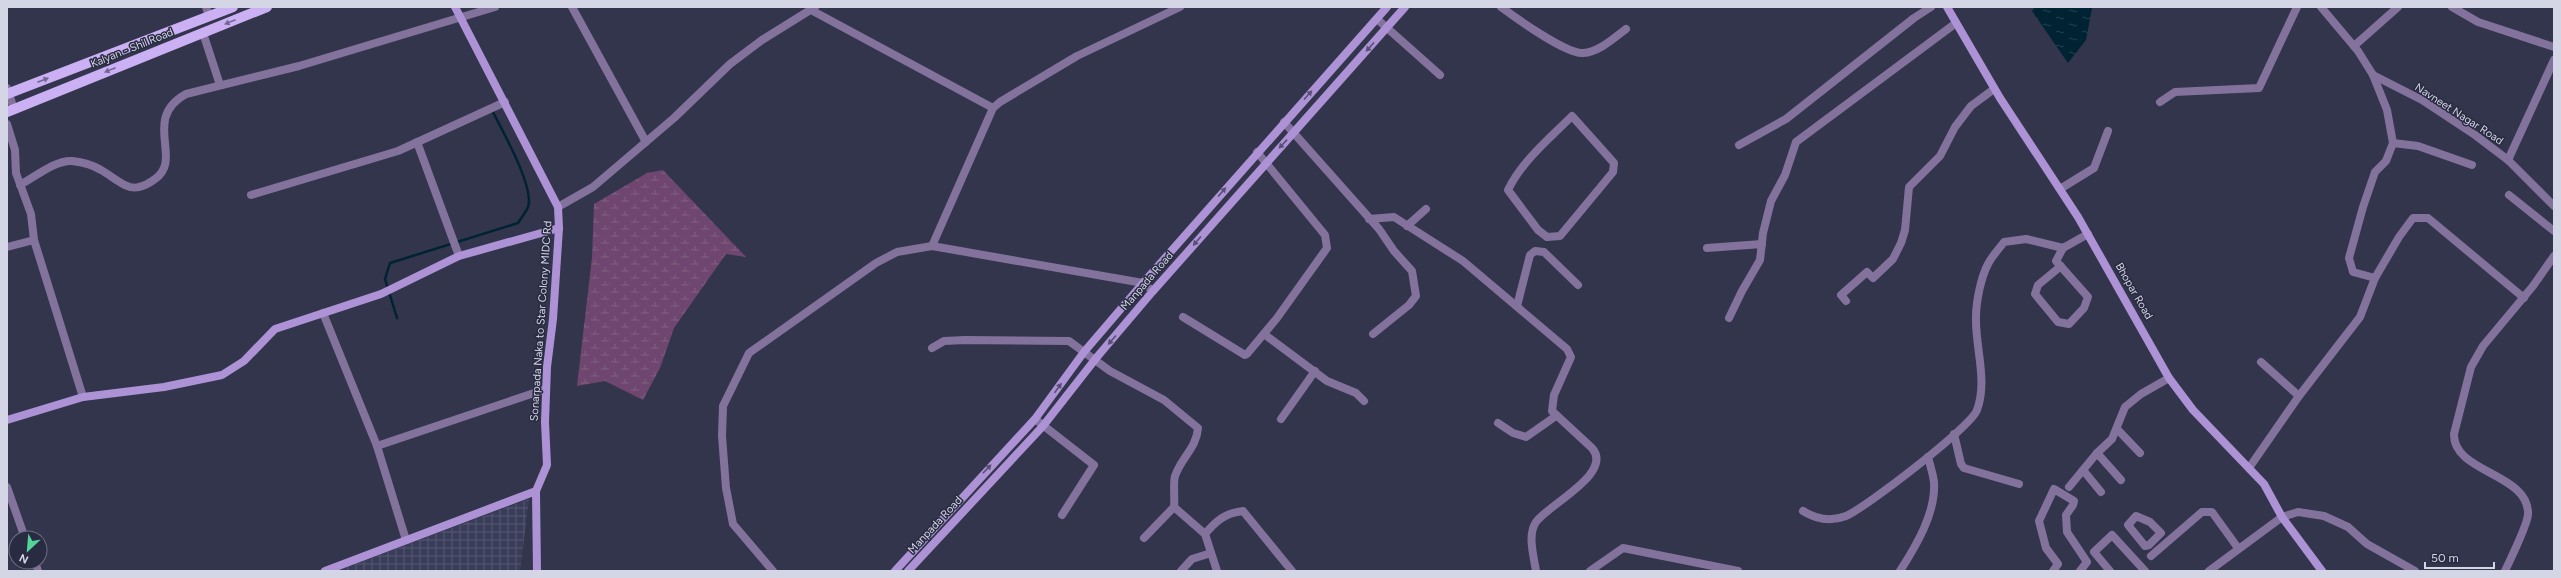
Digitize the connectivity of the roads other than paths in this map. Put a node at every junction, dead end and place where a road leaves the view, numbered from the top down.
1 (233, 7) edge
2 (267, 7) edge
3 (455, 7) edge
4 (495, 7) edge
5 (572, 7) edge
6 (1180, 7) edge
7 (1387, 7) edge
8 (1405, 7) edge
9 (1501, 7) edge
10 (1932, 7) edge
11 (1947, 7) edge
12 (2297, 7) edge
13 (2321, 7) edge
14 (2398, 7) edge
15 (2452, 7) edge
16 (814, 8) edge
17 (208, 11) edge
18 (460, 16) junction
19 (1377, 19) junction
20 (1956, 23) junction
21 (1387, 27) junction
22 (1626, 29) dead end
23 (203, 33) junction
24 (2354, 46) junction
25 (2554, 47) edge
26 (2554, 60) edge
27 (1440, 75) dead end
28 (2373, 75) junction
29 (220, 85) junction
30 (1994, 88) junction
31 (8, 92) edge
32 (505, 102) junction
33 (2160, 102) dead end
34 (993, 108) junction
35 (10, 110) edge
36 (1284, 122) junction
37 (7, 124) edge
38 (2108, 131) dead end
39 (1294, 132) junction
40 (417, 142) junction
41 (646, 142) junction
42 (2393, 143) junction
43 (1739, 145) dead end
44 (1257, 152) junction
45 (1536, 152) joint
46 (2508, 160) junction
47 (1266, 162) junction
48 (2472, 165) dead end
49 (20, 185) junction
50 (2060, 189) junction
51 (2509, 194) dead end
52 (251, 195) dead end
53 (2554, 206) edge
54 (558, 207) junction
55 (1426, 209) dead end
56 (1369, 218) junction
57 (1407, 226) junction
58 (559, 228) junction
59 (2554, 231) edge
60 (2088, 234) junction
61 (34, 240) junction
62 (1762, 244) junction
63 (932, 246) junction
64 (7, 248) edge
65 (1707, 248) dead end
66 (2062, 248) junction
67 (459, 256) junction
68 (2554, 256) edge
69 (2061, 266) junction
70 (2375, 278) junction
71 (1143, 283) junction
72 (1578, 285) dead end
73 (1153, 291) junction
74 (2524, 298) junction
75 (1846, 302) dead end
76 (1517, 306) junction
77 (323, 313) junction
78 (1183, 317) dead end
79 (1729, 318) dead end
80 (1264, 334) junction
81 (1373, 334) dead end
82 (932, 348) dead end
83 (1084, 352) junction
84 (1094, 361) junction
85 (2261, 362) dead end
86 (1315, 371) junction
87 (2169, 378) junction
88 (546, 389) junction
89 (2299, 396) junction
90 (83, 397) junction
91 (1364, 401) dead end
92 (1556, 416) junction
93 (1034, 419) junction
94 (1281, 419) dead end
95 (7, 420) edge
96 (1498, 423) dead end
97 (1043, 426) junction
98 (2117, 429) junction
99 (1954, 434) junction
100 (377, 446) junction
101 (2140, 453) dead end
102 (2097, 454) junction
103 (1928, 457) junction
104 (2249, 468) junction
105 (2083, 470) junction
106 (2121, 480) dead end
107 (2019, 484) dead end
108 (972, 485) junction
109 (7, 487) edge
110 (2069, 487) dead end
111 (536, 491) junction
112 (2101, 492) dead end
113 (980, 493) junction
114 (1174, 507) junction
115 (1803, 510) dead end
116 (1062, 515) dead end
117 (2282, 517) junction
118 (937, 524) junction
119 (22, 530) edge
120 (945, 530) junction
121 (1205, 534) junction
122 (1144, 538) dead end
123 (406, 540) junction
124 (2155, 540) dead end
125 (919, 544) junction
126 (2161, 547) junction
127 (2238, 548) junction
128 (925, 551) junction
129 (1211, 553) junction
130 (2151, 556) dead end
131 (2398, 562) junction
132 (2218, 568) edge
133 (325, 571) edge
134 (537, 571) edge
135 (773, 571) edge
136 (895, 571) edge
137 (908, 571) edge
138 (1181, 571) edge
139 (1217, 571) edge
140 (1292, 571) edge
141 (1536, 571) edge
142 (1590, 571) edge
143 (1738, 571) edge
144 (1900, 571) edge
145 (2052, 571) edge
146 (2080, 571) edge
147 (2110, 571) edge
148 (2145, 571) edge
149 (2209, 571) edge
150 (2322, 571) edge
151 (2394, 571) edge
152 (2415, 571) edge
153 (2505, 571) edge

1 - 17 main road, Kalyan - Shil Road
2 -> 23 main road, Kalyan - Shil Road
3 - 18 street, Sonarpada Naka to Star Colony MIDC Rd
4 - 18 street
5 - 41 street
6 - 34 street
7 - 19 street, Manpada Road
8 - 21 street, Manpada Road
9 - 22 street
10 - 43 street
11 - 20 street, Bhopar Road
12 - 33 street
13 - 24 street, Navneet Nagar Road
14 - 24 street
15 - 25 street
16 - 34 street
16 - 41 street
31 -> 17 main road, Kalyan - Shil Road
18 - 29 street
18 - 32 street, Sonarpada Naka to Star Colony MIDC Rd
19 - 21 street
36 -> 19 street, Manpada Road
20 - 30 street, Bhopar Road
20 - 62 street
21 - 27 street
21 -> 39 street, Manpada Road
23 - 29 street
23 -> 35 main road, Kalyan - Shil Road
24 - 28 street, Navneet Nagar Road
26 - 46 street
28 - 42 street
28 - 46 street, Navneet Nagar Road
29 - 49 street
30 - 50 street, Bhopar Road
30 - 75 street
31 - 35 street
32 - 40 street
32 - 54 street, Sonarpada Naka to Star Colony MIDC Rd
34 - 63 street
36 - 39 street
36 - 44 street, Manpada Road
37 - 49 street
38 - 50 street
39 -> 47 street, Manpada Road
39 - 56 street
40 - 52 street
40 - 67 street
41 - 54 street
42 - 48 street
42 - 70 street
44 - 47 street
71 -> 44 street, Manpada Road
45 - 45 street
46 - 53 street, Navneet Nagar Road
47 -> 73 street, Manpada Road
47 - 80 street
49 - 61 street
50 - 60 street, Bhopar Road
51 - 59 street
54 - 58 street, Sonarpada Naka to Star Colony MIDC Rd
55 - 57 street
56 - 57 street
56 - 81 street
57 - 76 street
58 - 67 street
58 - 88 street, Sonarpada Naka to Star Colony MIDC Rd
60 - 66 street
60 - 87 street, Bhopar Road
61 - 64 street
61 - 90 street
62 - 65 street
62 - 79 street
63 - 71 street
63 - 135 street
66 - 69 street
66 - 99 street
67 - 77 street
68 - 74 street
69 - 69 street
70 - 74 street
70 - 89 street
71 - 73 street
71 - 83 street, Manpada Road
72 - 76 street
73 -> 84 street, Manpada Road
74 - 153 street
76 - 92 street
77 - 90 street
77 - 100 street
78 - 80 street
80 - 86 street
82 - 83 street
83 - 84 street
93 -> 83 street, Manpada Road
84 - 97 street, Manpada Road
84 - 114 street
85 - 89 street
86 - 91 street
86 - 94 street
87 - 98 street
87 - 104 street, Bhopar Road
88 - 100 street
88 - 111 street, Sonarpada Naka to Star Colony MIDC Rd
89 - 104 street
90 - 95 street
92 - 96 street
92 - 141 street
93 - 97 street
108 -> 93 street, Manpada Road
97 - 113 street, Manpada Road
97 - 116 street
98 - 101 street
98 - 102 street
99 - 103 street
99 - 107 street
100 - 123 street
102 - 105 street
102 - 106 street
103 - 115 street
103 - 144 street
104 - 117 street, Bhopar Road
105 - 110 street
105 - 112 street
108 - 113 street
108 - 118 street, Manpada Road
109 - 119 street
111 - 123 street
111 - 134 street
113 - 120 street, Manpada Road
114 - 121 street
114 - 122 street
117 - 127 street
117 - 131 street
117 - 150 street, Bhopar Road
118 - 120 street
118 - 125 street, Manpada Road
120 - 128 street, Manpada Road
121 - 129 street
121 - 140 street
123 - 133 street
124 - 126 street
125 - 128 street
125 - 136 street, Manpada Road
126 - 127 street
126 - 130 street
127 - 132 street
128 - 137 street, Manpada Road
129 - 138 street
129 - 139 street
131 - 151 street
131 - 152 street
132 - 149 street
142 - 143 street
145 - 146 street
147 - 148 street

